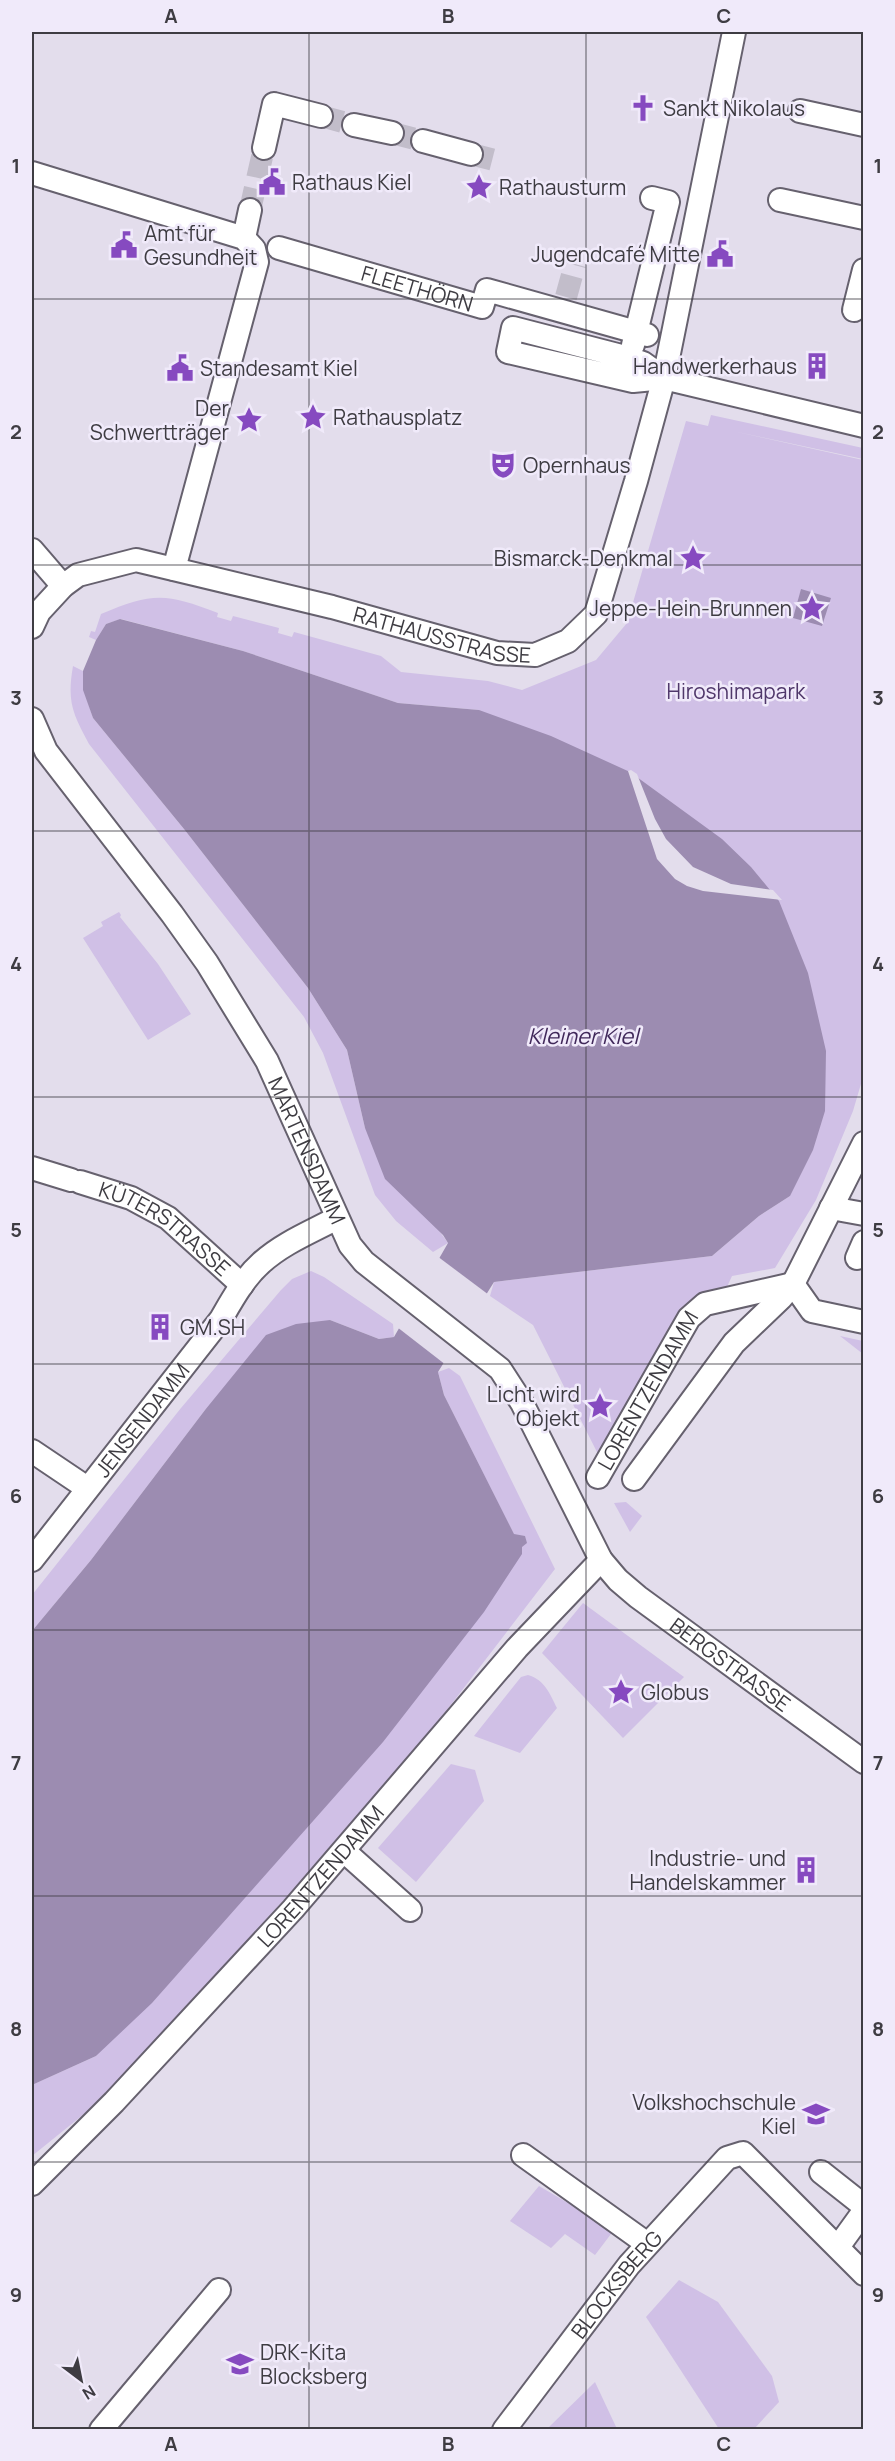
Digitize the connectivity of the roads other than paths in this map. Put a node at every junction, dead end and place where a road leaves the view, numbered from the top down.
1 (734, 32) edge
2 (800, 111) dead end
3 (321, 116) tunnel mouth
4 (354, 125) tunnel mouth
5 (864, 125) edge
6 (392, 132) tunnel mouth
7 (423, 141) tunnel mouth
8 (264, 148) tunnel mouth
9 (471, 154) tunnel mouth
10 (32, 173) edge
11 (652, 198) dead end
12 (780, 200) dead end
13 (250, 210) tunnel mouth
14 (864, 218) edge
15 (244, 238) junction
16 (279, 248) dead end
17 (864, 270) edge
18 (563, 304) junction
19 (854, 310) dead end
20 (642, 334) junction
21 (555, 339) junction
22 (629, 358) junction
23 (664, 378) junction
24 (864, 426) edge
25 (32, 550) edge
26 (174, 569) junction
27 (63, 586) junction
28 (32, 627) edge
29 (32, 719) edge
30 (864, 1143) edge
31 (32, 1168) edge
32 (831, 1208) junction
33 (864, 1214) edge
34 (337, 1218) junction
35 (793, 1284) junction
36 (242, 1285) junction
37 (864, 1322) edge
38 (32, 1451) edge
39 (598, 1477) dead end
40 (634, 1479) dead end
41 (87, 1488) junction
42 (32, 1560) edge
43 (601, 1560) junction
44 (864, 1762) edge
45 (344, 1851) junction
46 (410, 1910) dead end
47 (523, 2155) dead end
48 (821, 2172) dead end
49 (32, 2184) edge
50 (864, 2206) edge
51 (864, 2211) edge
52 (646, 2243) junction
53 (838, 2247) junction
54 (864, 2274) edge
55 (219, 2290) dead end
56 (101, 2430) edge
57 (504, 2430) edge

1 - 23 street, RATHAUSSTRASSE
2 - 5 street
3 - 8 street
4 - 6 street
7 - 9 street
10 - 15 street
11 - 20 street
12 - 14 street
13 - 15 street
15 - 26 street
16 - 18 street, FLEETHÖRN
17 - 19 street
18 - 20 street, FLEETHÖRN
18 - 21 street
20 - 22 street
21 - 22 street
21 - 23 street
22 - 23 street
23 - 24 street
23 - 26 street, RATHAUSSTRASSE
25 - 27 street
26 - 27 street, RATHAUSSTRASSE
27 - 28 street, RATHAUSSTRASSE
29 - 34 street, MARTENSDAMM
30 - 32 street
31 - 36 street, KÜTERSTRASSE
32 - 33 street
32 - 35 street
34 - 36 street, JENSENDAMM
34 - 43 street, MARTENSDAMM
35 - 37 street
35 - 39 street, LORENTZENDAMM
35 - 40 street
36 - 41 street, JENSENDAMM
38 - 41 street
41 - 42 street, JENSENDAMM
43 - 44 street, BERGSTRASSE
43 - 45 street, LORENTZENDAMM
45 - 46 street
45 - 49 street, LORENTZENDAMM
47 - 52 street
48 - 50 street
51 - 53 street
52 - 53 street, BLOCKSBERG
52 - 57 street, BLOCKSBERG
53 - 54 street
55 - 56 street

